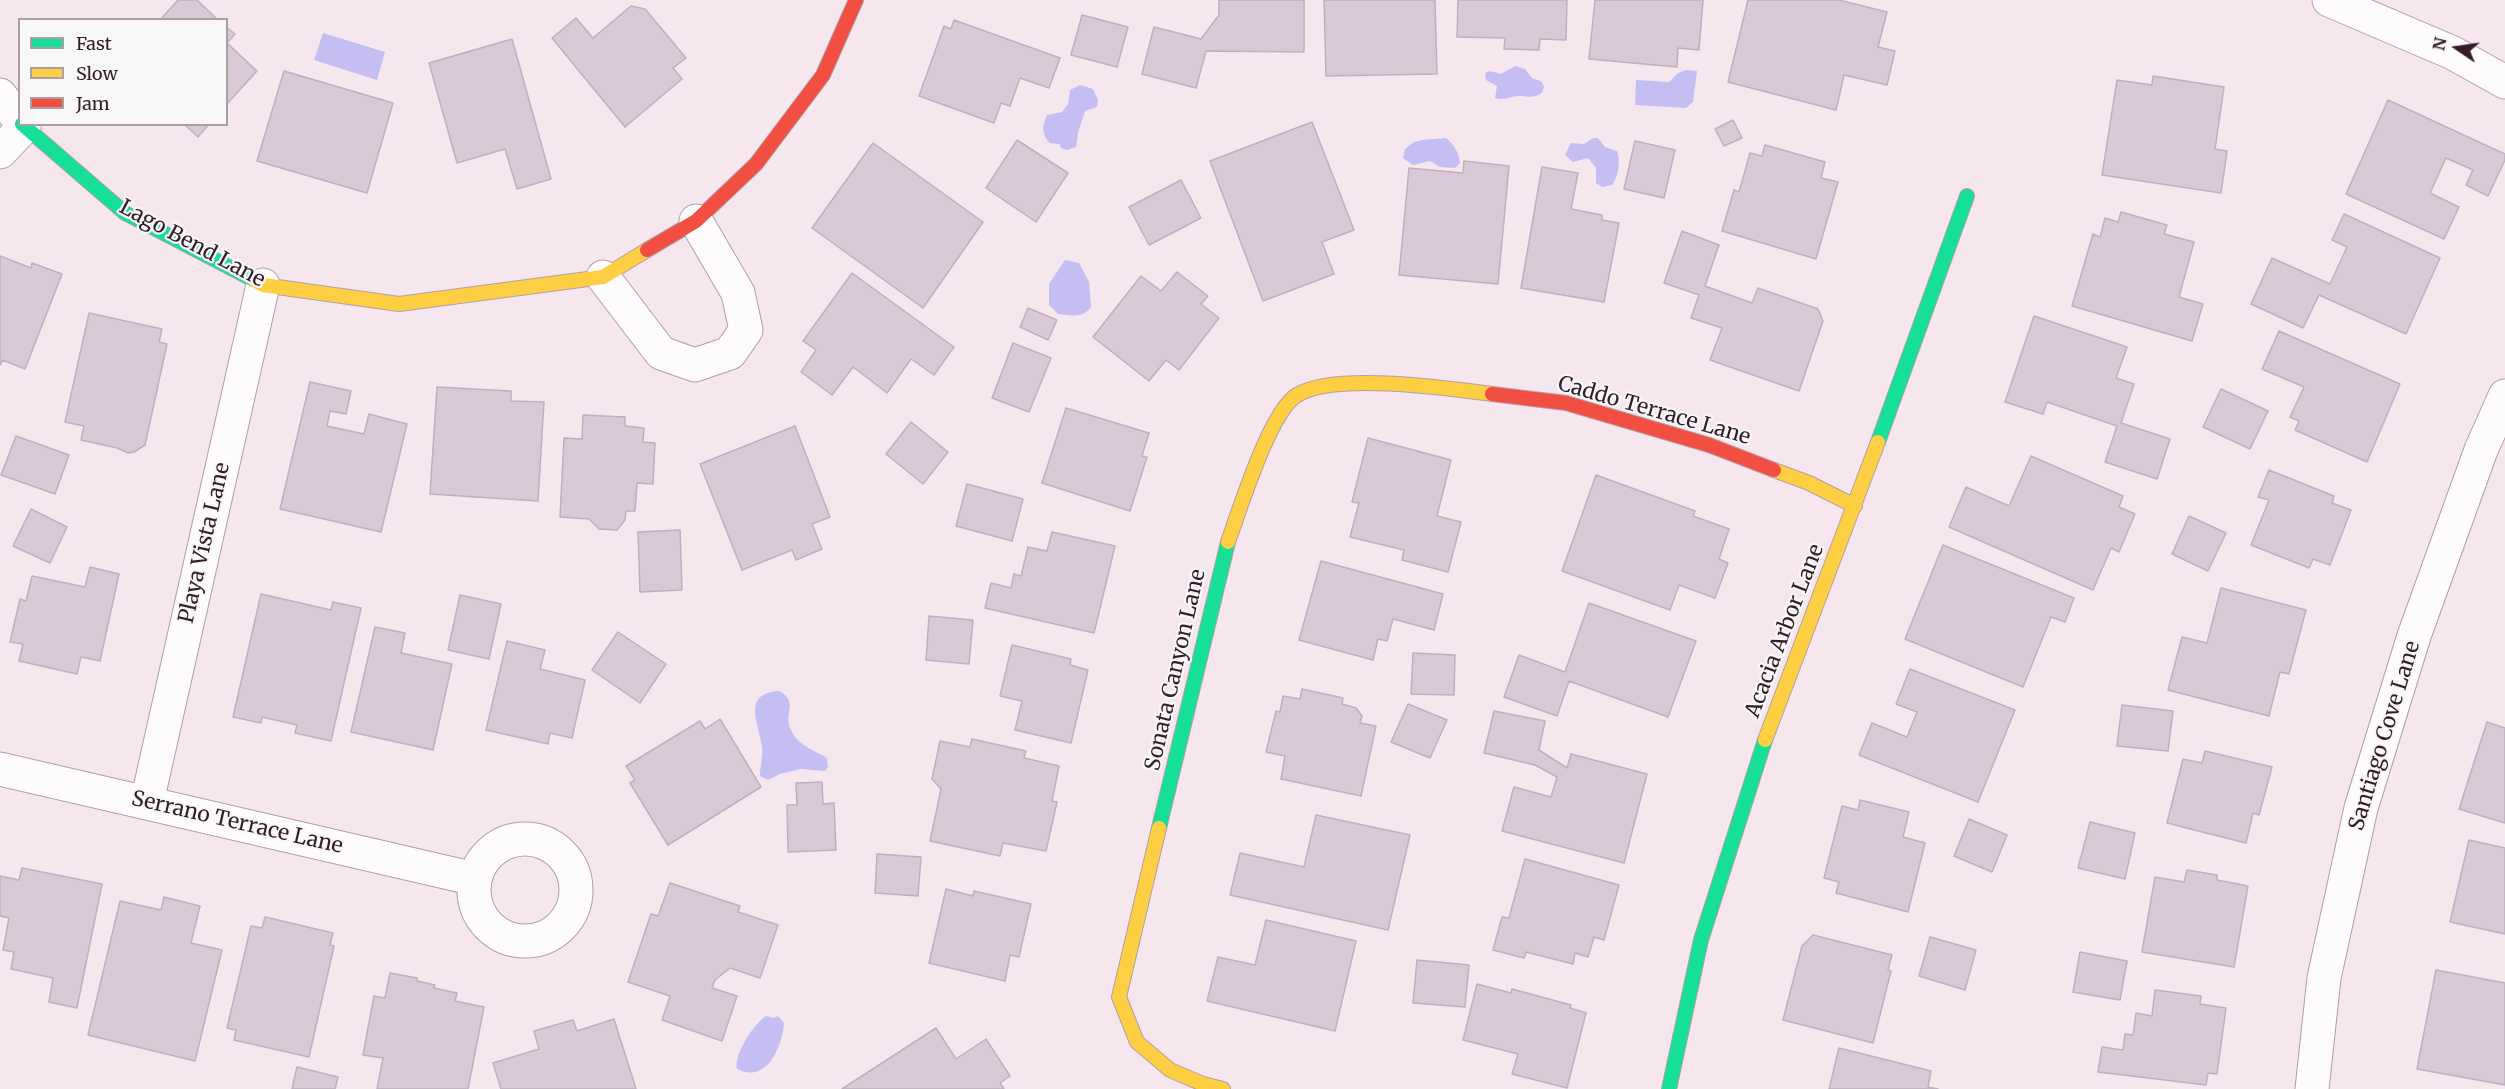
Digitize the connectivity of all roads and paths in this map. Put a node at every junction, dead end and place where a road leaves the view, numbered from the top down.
1 (856, 0) edge
2 (2329, 0) edge
3 (2505, 82) edge
4 (0, 94) edge
5 (18, 119) edge
6 (20, 126) edge
7 (24, 126) edge
8 (0, 152) edge
9 (1966, 196) dead end
10 (696, 221) junction
11 (603, 277) junction
12 (263, 285) junction
13 (1326, 384) joint
14 (2505, 396) edge
15 (1855, 506) junction
16 (0, 768) edge
17 (147, 802) junction
18 (475, 879) dead end
19 (1223, 1089) edge
20 (1669, 1089) edge
21 (2312, 1089) edge

1 - 10 street, Lago Bend Lane
2 - 3 street
4 - 5 street, Lago Bend Lane
6 - 8 street
7 - 12 street, Lago Bend Lane
9 - 15 street, Acacia Arbor Lane
10 - 11 street, Lago Bend Lane
10 - 11 street
11 - 12 street, Lago Bend Lane
12 - 17 street, Playa Vista Lane
13 - 15 street, Caddo Terrace Lane
13 - 19 street, Sonata Canyon Lane
14 - 21 street, Santiago Cove Lane
15 - 20 street, Acacia Arbor Lane
16 - 17 street, Serrano Terrace Lane
17 - 18 street, Serrano Terrace Lane

